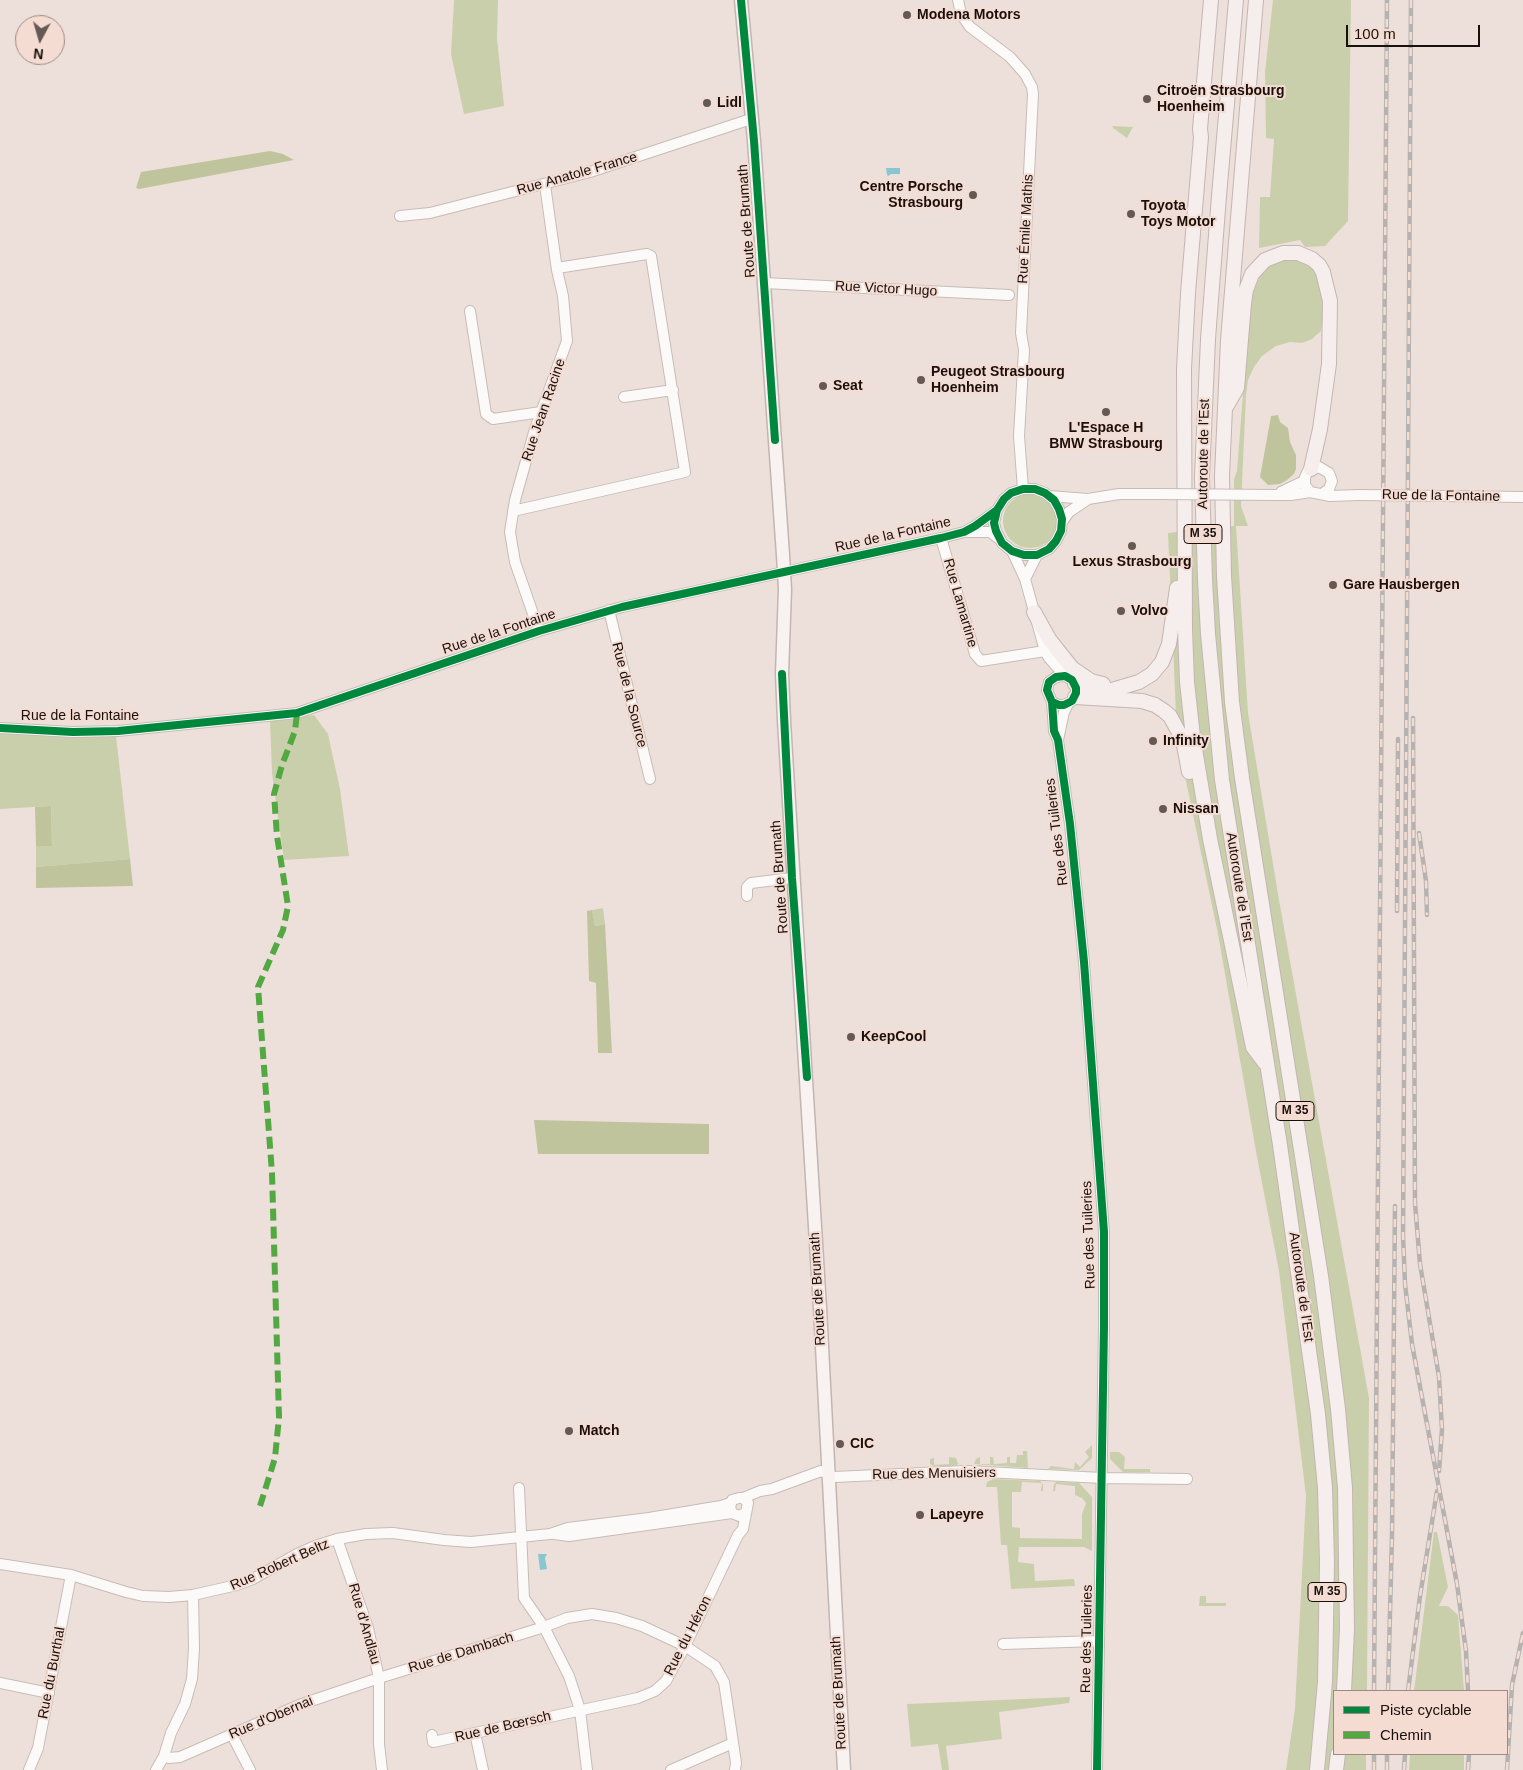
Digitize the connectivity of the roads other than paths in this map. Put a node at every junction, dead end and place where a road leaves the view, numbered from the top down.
1 (741, 0) edge
2 (958, 0) edge
3 (1211, 0) edge
4 (1220, 0) edge
5 (1236, 0) edge
6 (1256, 0) edge
7 (751, 119) junction
8 (1201, 138) junction
9 (545, 184) junction
10 (400, 216) dead end
11 (557, 268) junction
12 (764, 283) junction
13 (1009, 295) dead end
14 (470, 311) dead end
15 (673, 390) junction
16 (624, 397) dead end
17 (1224, 410) junction
18 (541, 412) junction
19 (1308, 475) junction
20 (1332, 481) junction
21 (1022, 489) junction
22 (1310, 492) junction
23 (1322, 494) junction
24 (1274, 495) junction
25 (1359, 495) junction
26 (1049, 496) junction
27 (1523, 497) edge
28 (1088, 499) junction
29 (997, 510) junction
30 (513, 511) junction
31 (1062, 522) junction
32 (964, 532) junction
33 (1185, 535) junction
34 (941, 538) junction
35 (1000, 540) junction
36 (1012, 551) junction
37 (1037, 554) junction
38 (783, 572) junction
39 (1025, 580) junction
40 (609, 610) junction
41 (1034, 612) junction
42 (539, 631) junction
43 (1047, 655) junction
44 (1050, 682) junction
45 (1123, 688) junction
46 (1070, 690) junction
47 (1052, 702) junction
48 (0, 728) edge
49 (1058, 740) junction
50 (650, 779) dead end
51 (1210, 839) junction
52 (792, 878) junction
53 (747, 896) dead end
54 (1267, 1066) junction
55 (828, 1474) junction
56 (1102, 1478) junction
57 (1187, 1479) dead end
58 (519, 1488) dead end
59 (772, 1489) junction
60 (738, 1511) junction
61 (521, 1537) junction
62 (338, 1540) junction
63 (0, 1564) edge
64 (71, 1575) junction
65 (193, 1595) junction
66 (544, 1627) junction
67 (1099, 1640) junction
68 (1003, 1644) dead end
69 (685, 1646) junction
70 (379, 1678) junction
71 (0, 1683) edge
72 (1344, 1690) edge
73 (48, 1693) junction
74 (580, 1710) junction
75 (475, 1734) junction
76 (232, 1735) junction
77 (432, 1735) dead end
78 (733, 1743) junction
79 (1338, 1755) edge
80 (164, 1756) junction
81 (29, 1770) edge
82 (156, 1770) edge
83 (250, 1770) edge
84 (382, 1770) edge
85 (482, 1770) edge
86 (586, 1770) edge
87 (672, 1770) edge
88 (735, 1770) edge
89 (844, 1770) edge
90 (1097, 1770) edge
91 (1317, 1770) edge
92 (1336, 1770) edge

1 - 7 main road, Route de Brumath
2 - 21 street, Rue Émile Mathis
3 - 8 highway
4 - 8 highway
5 - 54 highway, Autoroute de l’Est / M 35
6 - 17 highway, Autoroute de l’Est / M 35
7 - 9 street, Rue Anatole France
7 - 12 main road, Route de Brumath
8 - 33 highway
9 - 10 street, Rue Anatole France
9 - 11 street, Rue Jean Racine
11 - 15 street
11 - 18 street, Rue Jean Racine
12 - 13 street, Rue Victor Hugo
12 - 38 main road, Route de Brumath
14 - 18 street
15 - 16 street
15 - 30 street
17 - 19 highway
17 - 72 highway, Autoroute de l’Est / M 35
18 - 30 street, Rue Jean Racine
19 - 20 street, Rue de la Fontaine
19 - 22 street
19 - 24 street, Rue de la Fontaine
20 - 23 street
20 - 25 street, Rue de la Fontaine
21 - 26 street, Rue de la Fontaine
21 - 29 street, Rue de la Fontaine
22 - 23 street, Rue de la Fontaine
22 - 24 street, Rue de la Fontaine
23 - 25 street, Rue de la Fontaine
24 - 28 street, Rue de la Fontaine, bridge
25 - 27 street, Rue de la Fontaine, bridge
26 - 28 street, Rue de la Fontaine
26 - 31 street
28 - 31 street, Rue de la Fontaine
29 - 32 street, Rue de la Fontaine
29 - 35 street
30 - 42 street, Rue Jean Racine
31 - 37 street, Rue de la Fontaine
32 - 34 street, Rue de la Fontaine
32 - 35 street, Rue de la Fontaine
33 - 45 highway
33 - 51 highway
34 - 38 street, Rue de la Fontaine
34 - 43 street, Rue Lamartine
35 - 36 street, Rue de la Fontaine
36 - 37 street
36 - 39 street, Rue des Tuileries
37 - 39 street
38 - 40 street, Rue de la Fontaine
38 - 52 main road, Route de Brumath
39 - 41 street, Rue des Tuileries
40 - 42 street, Rue de la Fontaine
40 - 50 street, Rue de la Source
41 - 43 street, Rue des Tuileries
41 - 45 highway
42 - 48 street, Rue de la Fontaine
43 - 44 street, Rue des Tuileries
43 - 46 street, Rue des Tuileries
44 - 46 street
44 - 47 street, Rue des Tuileries
45 - 46 highway
46 - 47 street
46 - 49 street, Rue des Tuileries
46 - 51 highway
47 - 49 street, Rue des Tuileries
49 - 56 street, Rue des Tuileries
51 - 54 highway
52 - 53 street
52 - 55 main road, Route de Brumath
54 - 91 highway, Autoroute de l’Est / M 35
55 - 56 street, Rue des Menuisiers
55 - 59 street, Rue Robert Beltz
55 - 89 main road, Route de Brumath
56 - 57 street, Rue des Menuisiers
56 - 67 street, Rue des Tuileries
58 - 61 street
59 - 60 street, Rue Robert Beltz
59 - 60 street, Rue Robert Beltz
60 - 61 street, Rue Robert Beltz
60 - 69 street, Rue du Héron
61 - 62 street, Rue Robert Beltz
61 - 66 street
62 - 65 street, Rue Robert Beltz
62 - 70 street, Rue d'Andlau
63 - 64 street, Rue Robert Beltz
64 - 65 street, Rue Robert Beltz
64 - 73 street, Rue du Burthal
65 - 80 street
66 - 69 street, Rue de Dambach
66 - 70 street, Rue de Dambach
66 - 74 street
67 - 68 street, Rue des Tuileries
67 - 90 street, Rue des Tuileries
69 - 74 street, Rue du Héron
69 - 78 street, Rue de Dambach
70 - 76 street, Rue d'Obernai
70 - 84 street, Rue d'Andlau
71 - 73 street
73 - 81 street, Rue du Burthal
74 - 75 street, Rue de Bœrsch
74 - 86 street
75 - 77 street, Rue de Bœrsch
75 - 85 street
76 - 80 street, Rue d'Obernai
76 - 83 street
78 - 87 street
78 - 88 street, Rue de Dambach
79 - 92 highway
80 - 82 street

